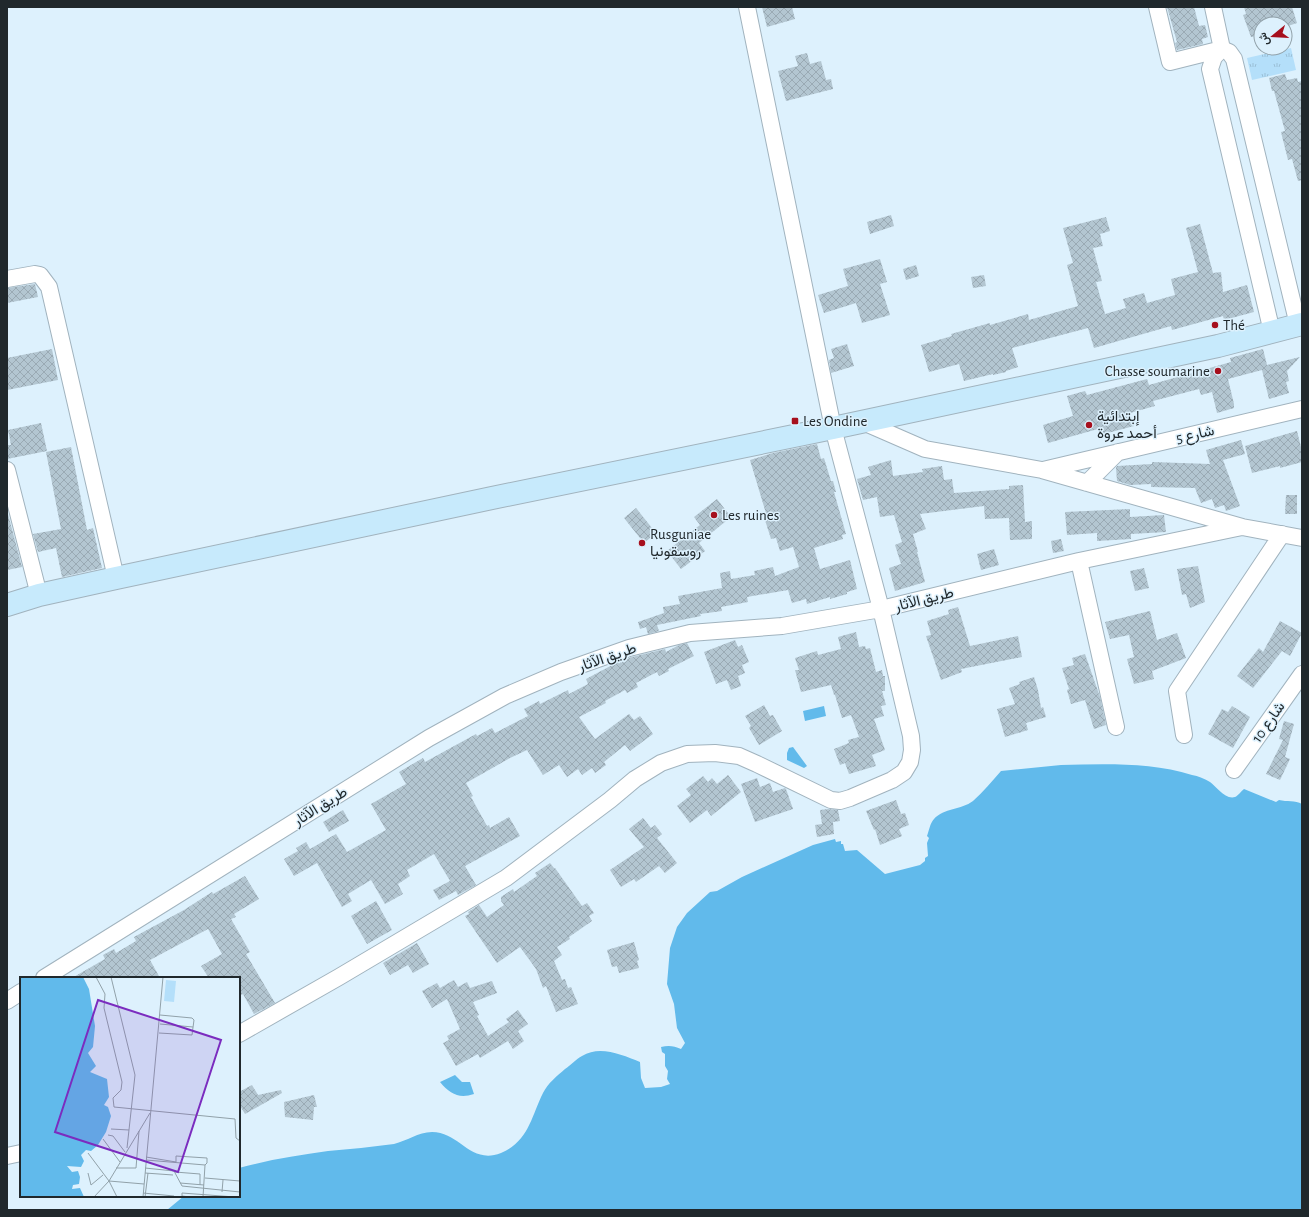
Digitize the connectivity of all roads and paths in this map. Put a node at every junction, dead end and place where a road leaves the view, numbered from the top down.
1 (747, 7) edge
2 (1157, 7) edge
3 (1213, 7) edge
4 (1222, 49) junction
5 (7, 279) edge
6 (1300, 325) edge
7 (1272, 332) junction
8 (1302, 409) edge
9 (863, 422) junction
10 (833, 428) junction
11 (1118, 452) junction
12 (7, 470) edge
13 (1042, 470) junction
14 (1087, 483) junction
15 (1242, 527) junction
16 (1282, 534) junction
17 (1302, 538) edge
18 (1079, 561) junction
19 (116, 578) junction
20 (39, 595) junction
21 (7, 605) edge
22 (881, 609) junction
23 (1302, 674) edge
24 (1116, 727) dead end
25 (1184, 735) dead end
26 (1234, 770) dead end
27 (46, 977) edge
28 (20, 993) edge
29 (7, 1001) edge
30 (240, 1033) edge
31 (20, 1153) edge
32 (7, 1156) edge

1 - 10 street
2 - 4 street
3 - 4 street
4 - 6 street
4 - 7 street
5 - 19 street
6 - 7 main road
7 - 9 main road
8 - 11 street, شارع 5
9 - 10 main road
9 - 13 street
10 - 19 main road
10 - 22 street
11 - 13 street, شارع 5
11 - 14 street
12 - 20 street
13 - 14 street
14 - 15 street
15 - 16 street
15 - 18 street, طريق الآثار
16 - 17 street
16 - 25 street
18 - 22 street, طريق الآثار
18 - 24 street
19 - 20 main road
20 - 21 main road
22 - 27 street, طريق الآثار
22 - 30 street
23 - 26 street, شارع 10
28 - 29 street
31 - 32 street

